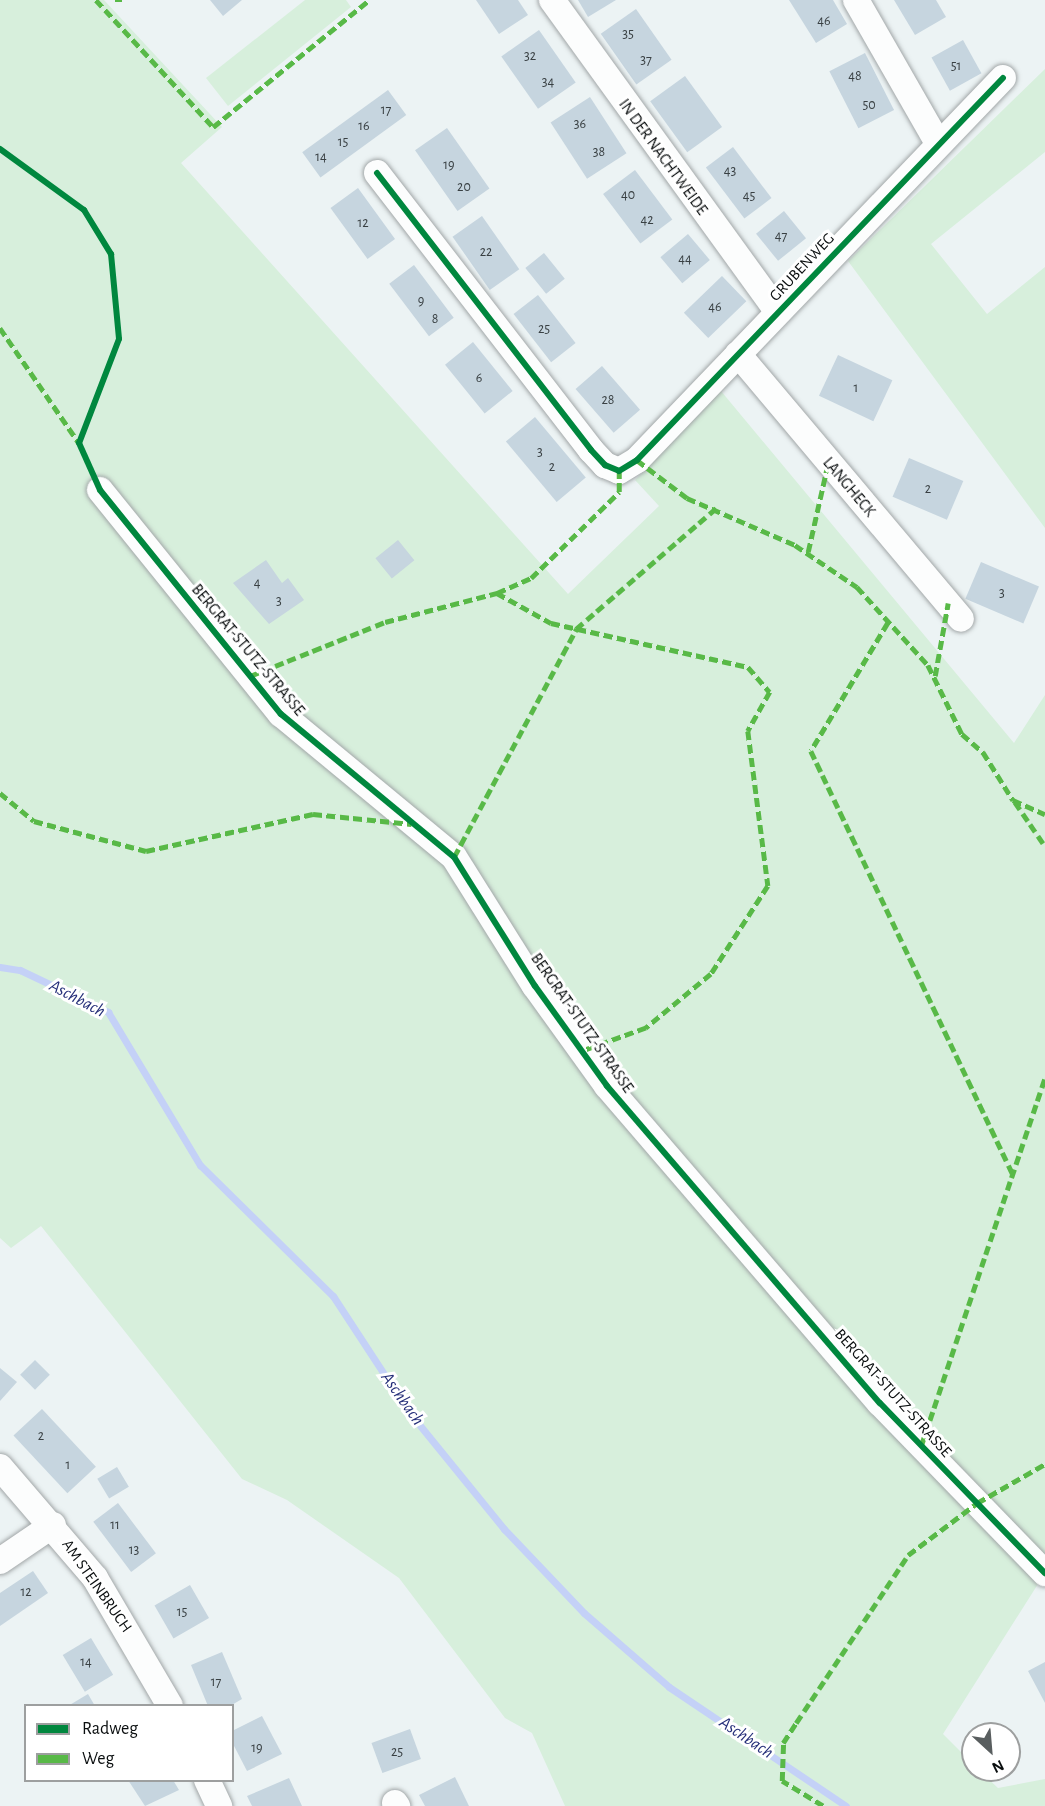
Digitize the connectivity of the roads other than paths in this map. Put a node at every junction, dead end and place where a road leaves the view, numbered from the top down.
1 (552, 0) edge
2 (856, 0) edge
3 (1003, 78) dead end
4 (938, 143) junction
5 (377, 173) dead end
6 (778, 312) junction
7 (738, 354) junction
8 (100, 490) dead end
9 (961, 619) dead end
10 (0, 1467) edge
11 (53, 1525) junction
12 (0, 1561) edge
13 (1045, 1573) edge
14 (169, 1704) edge
15 (208, 1782) edge
16 (219, 1806) edge

1 - 6 street, IN DER NACHTWEIDE
2 - 4 street
3 - 4 street, GRUBENWEG
4 - 6 street, GRUBENWEG
5 - 7 street, GRUBENWEG
6 - 7 street, GRUBENWEG
7 - 9 street, LANGHECK
8 - 13 street, BERGRAT-STUTZ-STRASSE
10 - 11 street
11 - 12 street, AM STEINBRUCH
11 - 14 street, AM STEINBRUCH
15 - 16 street

